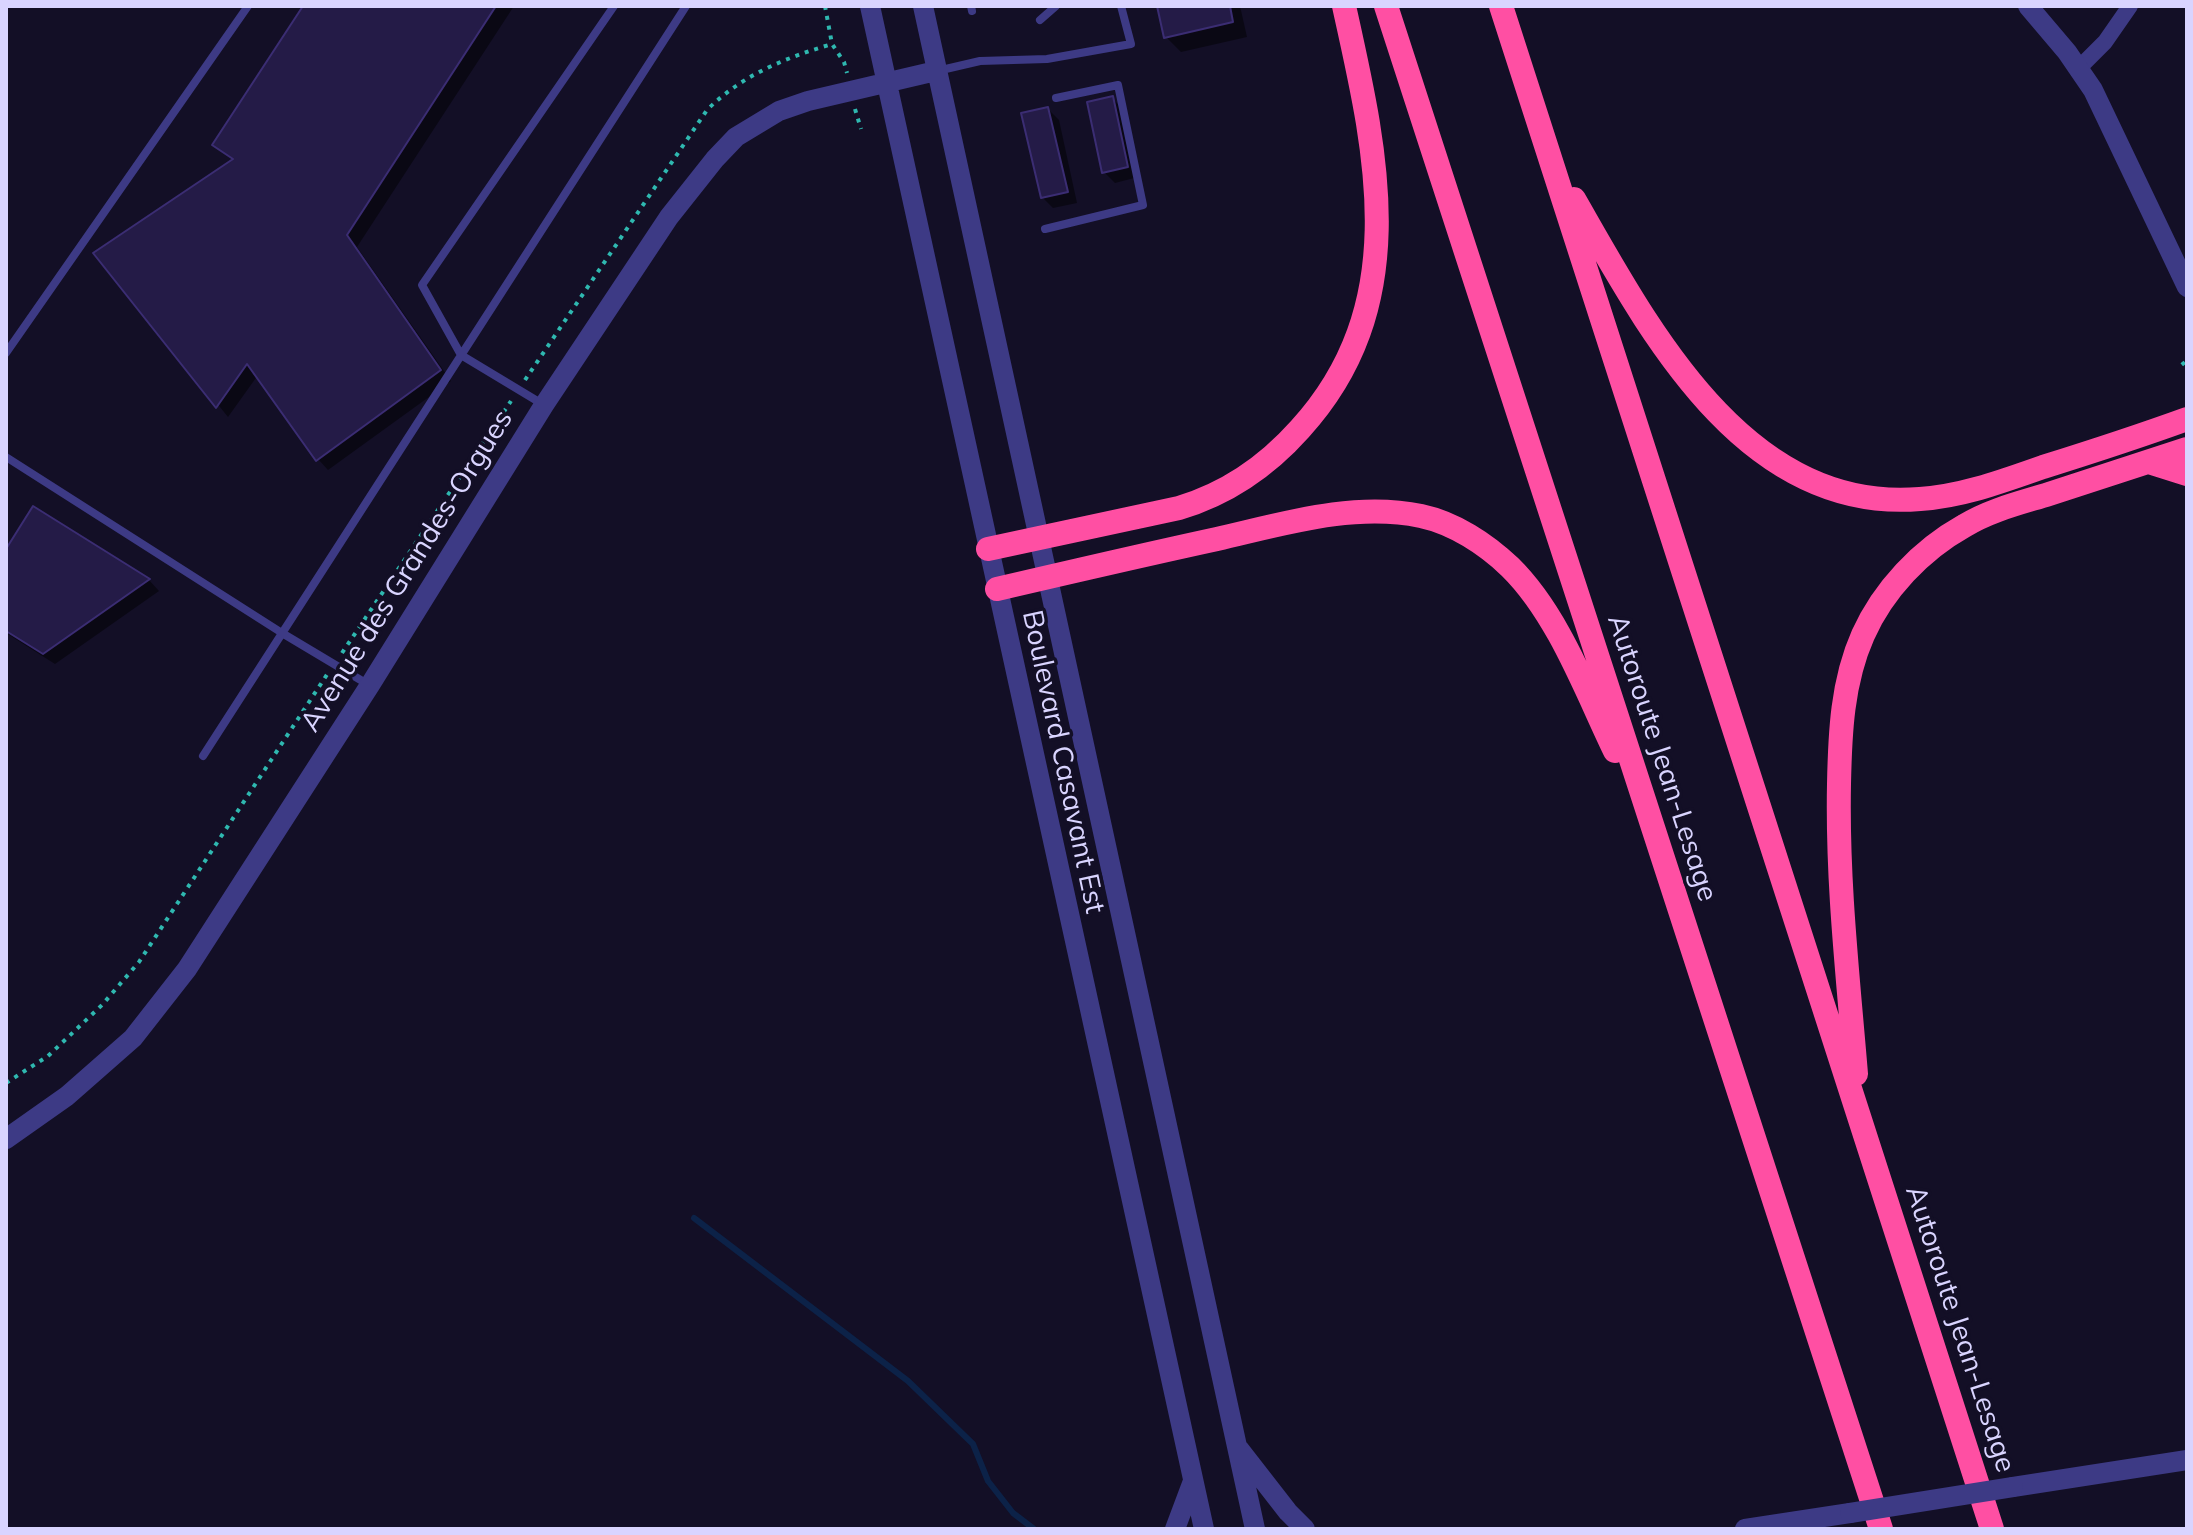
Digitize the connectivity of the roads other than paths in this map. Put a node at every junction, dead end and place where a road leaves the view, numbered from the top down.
1 (248, 6) edge
2 (614, 6) edge
3 (686, 6) edge
4 (870, 6) edge
5 (923, 6) edge
6 (1056, 6) edge
7 (1121, 6) edge
8 (1344, 6) edge
9 (1386, 6) edge
10 (1501, 6) edge
11 (2028, 6) edge
12 (2130, 6) edge
13 (1040, 20) dead end
14 (2079, 68) junction
15 (936, 71) junction
16 (886, 83) junction
17 (1056, 98) dead end
18 (1549, 155) junction
19 (1045, 229) dead end
20 (2187, 287) edge
21 (6, 353) edge
22 (461, 355) junction
23 (544, 405) junction
24 (2187, 419) edge
25 (2187, 449) edge
26 (6, 457) edge
27 (2149, 462) junction
28 (2187, 474) edge
29 (1039, 537) junction
30 (988, 549) junction
31 (1048, 577) junction
32 (997, 589) junction
33 (282, 633) junction
34 (370, 685) junction
35 (203, 756) dead end
36 (1652, 827) junction
37 (1860, 1116) junction
38 (6, 1139) edge
39 (1237, 1446) junction
40 (2187, 1460) edge
41 (1193, 1481) junction
42 (1175, 1529) edge
43 (1204, 1529) edge
44 (1255, 1529) edge
45 (1305, 1529) edge
46 (1745, 1529) edge
47 (1881, 1529) edge
48 (1992, 1529) edge

1 - 21 lane
2 - 22 lane
3 - 22 lane
4 - 16 street, Boulevard Casavant Est
5 - 15 street, Boulevard Casavant Est
6 - 13 lane
7 - 15 lane
8 - 29 highway
9 - 36 highway, Autoroute Jean-Lesage
10 - 18 highway, Autoroute Jean-Lesage
11 - 14 street
12 - 14 street
14 - 20 street
15 - 16 street, Avenue des Grandes-Orgues
15 - 29 street, Boulevard Casavant Est
16 - 23 street, Avenue des Grandes-Orgues
16 - 30 street, Boulevard Casavant Est
17 - 19 lane
18 - 24 highway
18 - 37 highway, Autoroute Jean-Lesage
22 - 23 lane
22 - 33 lane
23 - 34 street, Avenue des Grandes-Orgues
25 - 27 highway
26 - 33 lane
27 - 28 highway
27 - 37 highway
29 - 30 highway
29 - 31 street, Boulevard Casavant Est
30 - 32 street, Boulevard Casavant Est
31 - 32 highway
31 - 36 highway
31 - 39 street, Boulevard Casavant Est
32 - 41 street, Boulevard Casavant Est
33 - 34 lane
33 - 35 lane
34 - 38 street, Avenue des Grandes-Orgues
36 - 47 highway, Autoroute Jean-Lesage
37 - 48 highway, Autoroute Jean-Lesage
39 - 44 street, Boulevard Casavant Est
39 - 45 street
40 - 46 street, bridge
41 - 42 street
41 - 43 street, Boulevard Casavant Est

